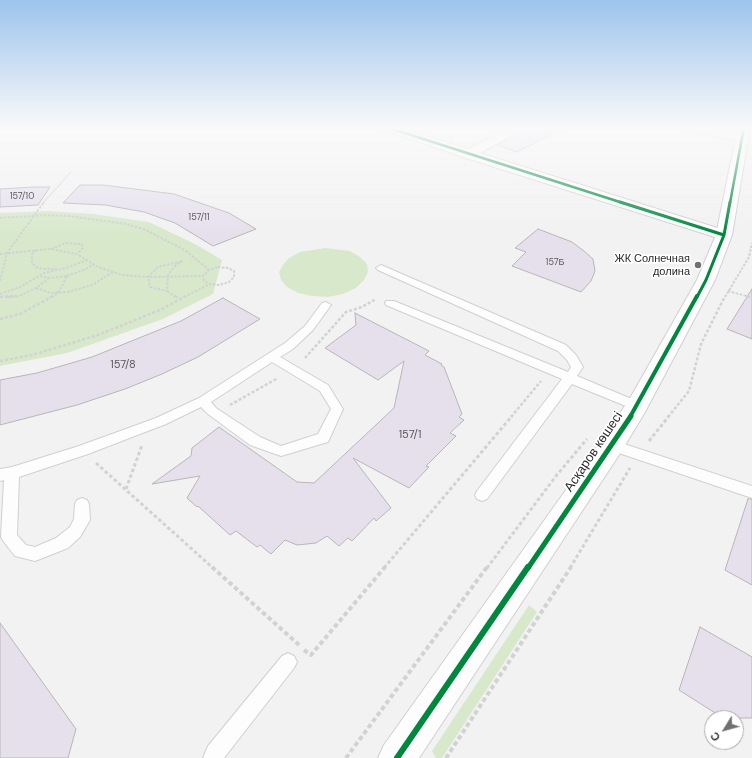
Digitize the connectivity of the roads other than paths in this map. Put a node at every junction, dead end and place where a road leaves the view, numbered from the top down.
1 (494, 162) edge
2 (738, 162) edge
3 (724, 235) junction
4 (382, 268) dead end
5 (390, 303) dead end
6 (326, 305) dead end
7 (271, 357) junction
8 (570, 378) junction
9 (203, 401) junction
10 (637, 406) junction
11 (613, 444) junction
12 (6, 474) edge
13 (752, 492) edge
14 (482, 495) dead end
15 (82, 504) dead end
16 (288, 662) dead end
17 (213, 758) edge
18 (397, 758) edge

1 - 3 street
2 - 3 street, Асқаров көшесі
3 - 10 street, Асқаров көшесі
4 - 8 lane
5 - 8 lane
6 - 7 lane
7 - 9 lane
7 - 9 lane
8 - 10 lane
8 - 14 lane
9 - 12 lane
10 - 11 street, Асқаров көшесі
11 - 13 lane
11 - 18 street, Асқаров көшесі
12 - 15 lane
16 - 17 lane

